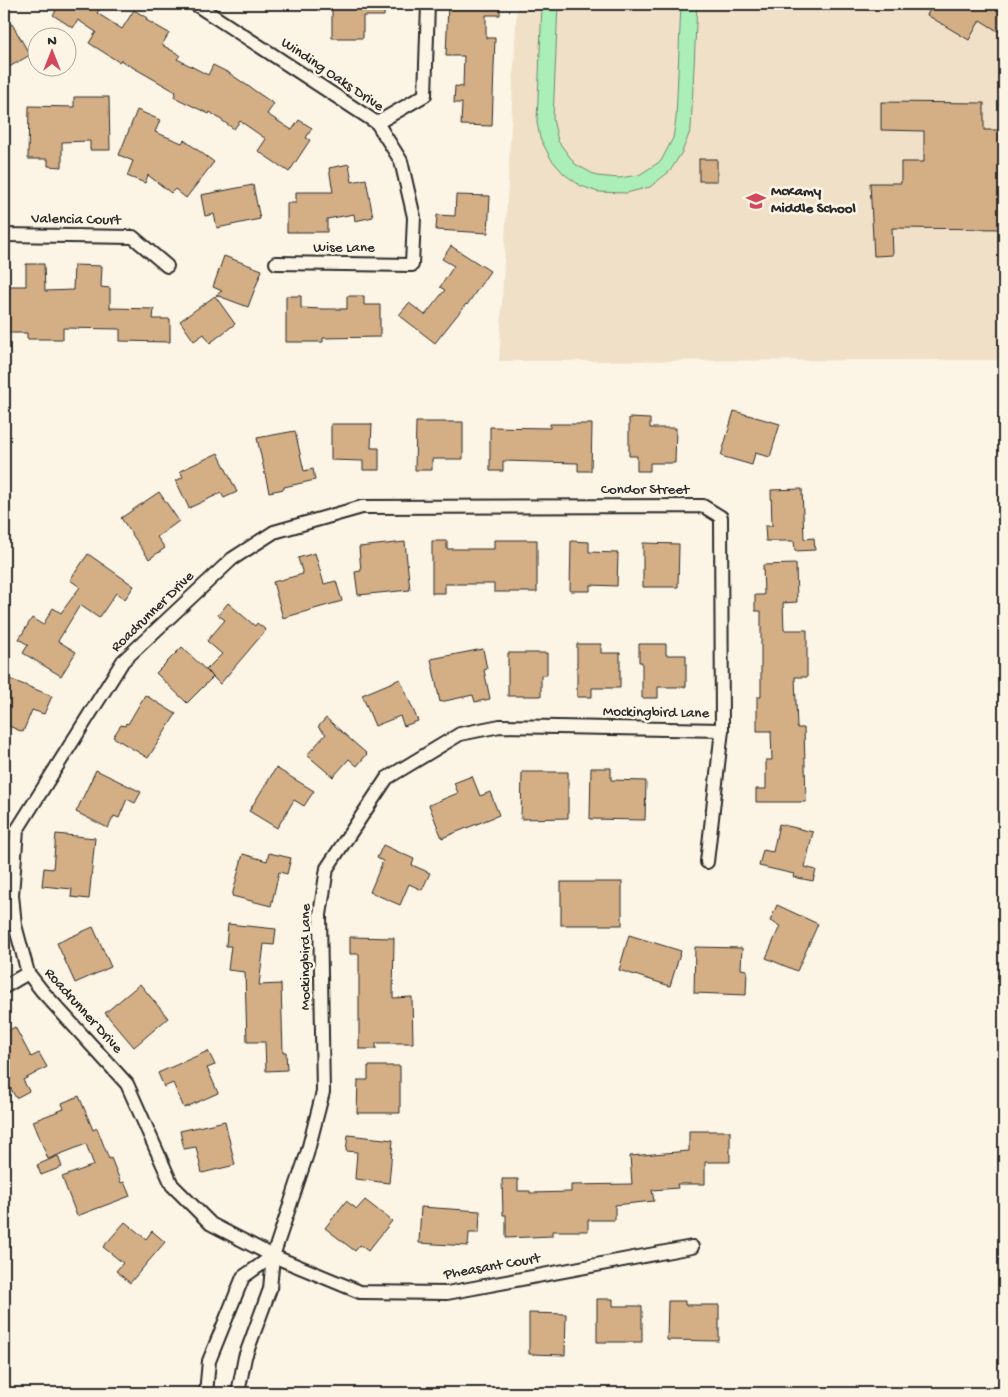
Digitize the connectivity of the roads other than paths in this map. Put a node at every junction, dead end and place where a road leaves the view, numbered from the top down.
1 (195, 4) edge
2 (428, 4) edge
3 (377, 123) junction
4 (4, 235) edge
5 (276, 263) dead end
6 (412, 265) joint
7 (167, 266) dead end
8 (232, 559) joint
9 (722, 730) junction
10 (707, 862) dead end
11 (28, 972) junction
12 (4, 986) edge
13 (692, 1247) dead end
14 (273, 1256) junction
15 (206, 1393) edge
16 (238, 1393) edge

1 - 3 street, Winding Oaks Drive
2 - 3 street
3 - 6 street, Winding Oaks Drive
4 - 7 street, Valencia Court
5 - 6 street, Wise Lane
8 - 9 street, Condor Street
8 - 11 street, Roadrunner Drive
9 - 10 street, Condor Street
9 - 14 street, Mockingbird Lane
11 - 12 street
11 - 14 street, Roadrunner Drive
13 - 14 street, Pheasant Court
14 - 15 street
14 - 16 street, Mockingbird Lane

